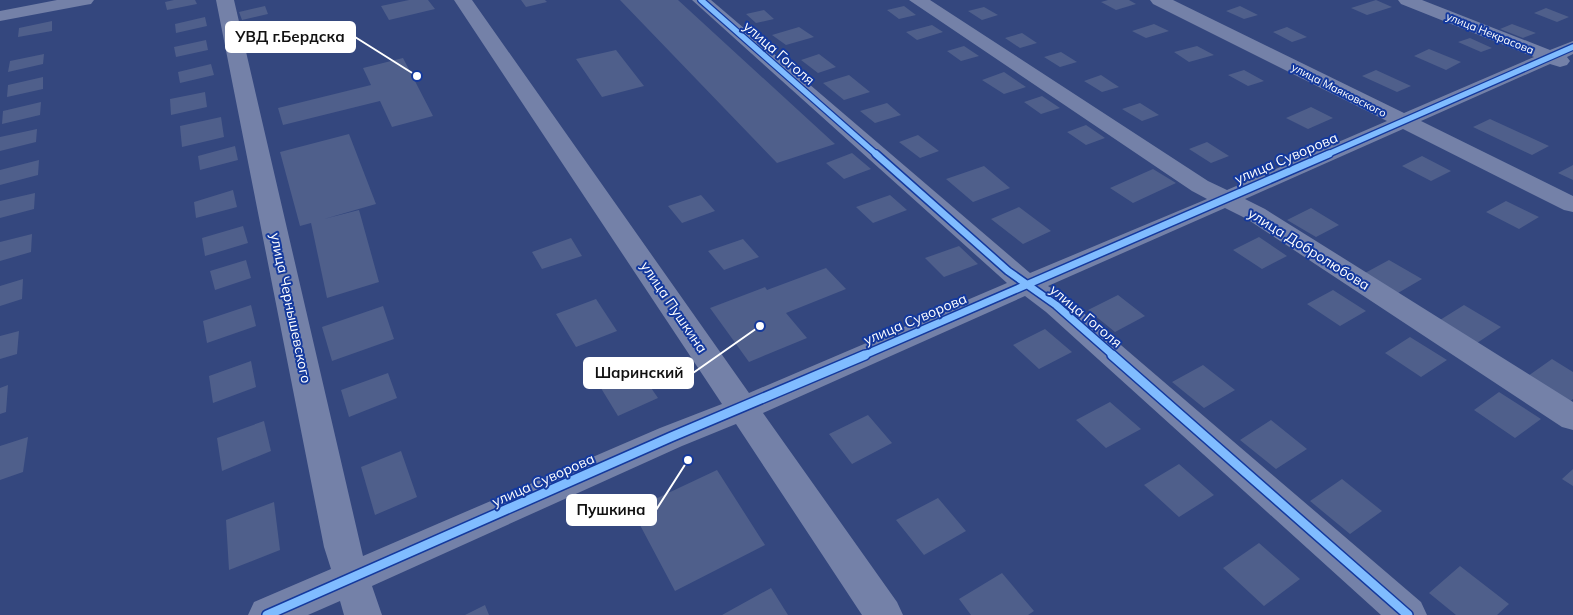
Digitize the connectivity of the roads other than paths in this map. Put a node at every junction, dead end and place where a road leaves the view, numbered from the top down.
1 (85, 0) edge
2 (225, 0) edge
3 (463, 0) edge
4 (701, 0) edge
5 (918, 0) edge
6 (1159, 0) edge
7 (1408, 0) edge
8 (0, 16) edge
9 (0, 23) edge
10 (0, 33) edge
11 (1566, 56) edge
12 (1403, 122) junction
13 (1225, 199) junction
14 (1573, 205) edge
15 (1028, 285) junction
16 (742, 408) junction
17 (1573, 418) edge
18 (351, 579) junction
19 (266, 615) edge
20 (363, 615) edge
21 (884, 615) edge
22 (1408, 615) edge

1 - 8 street
2 - 18 street, улица Чернышевского
3 - 16 street, улица Пушкина
4 - 15 street, улица Гоголя
5 - 13 street, улица Добролюбова
6 - 12 street, улица Маяковского
7 - 11 street, улица Некрасова
9 - 10 street
11 - 12 street, улица Суворова
12 - 13 street, улица Суворова
12 - 14 street, улица Маяковского
13 - 15 street, улица Суворова
13 - 17 street, улица Добролюбова
15 - 16 street, улица Суворова
15 - 22 street, улица Гоголя
16 - 18 street, улица Суворова
16 - 21 street, улица Пушкина
18 - 19 street, улица Суворова
18 - 20 street, улица Чернышевского

